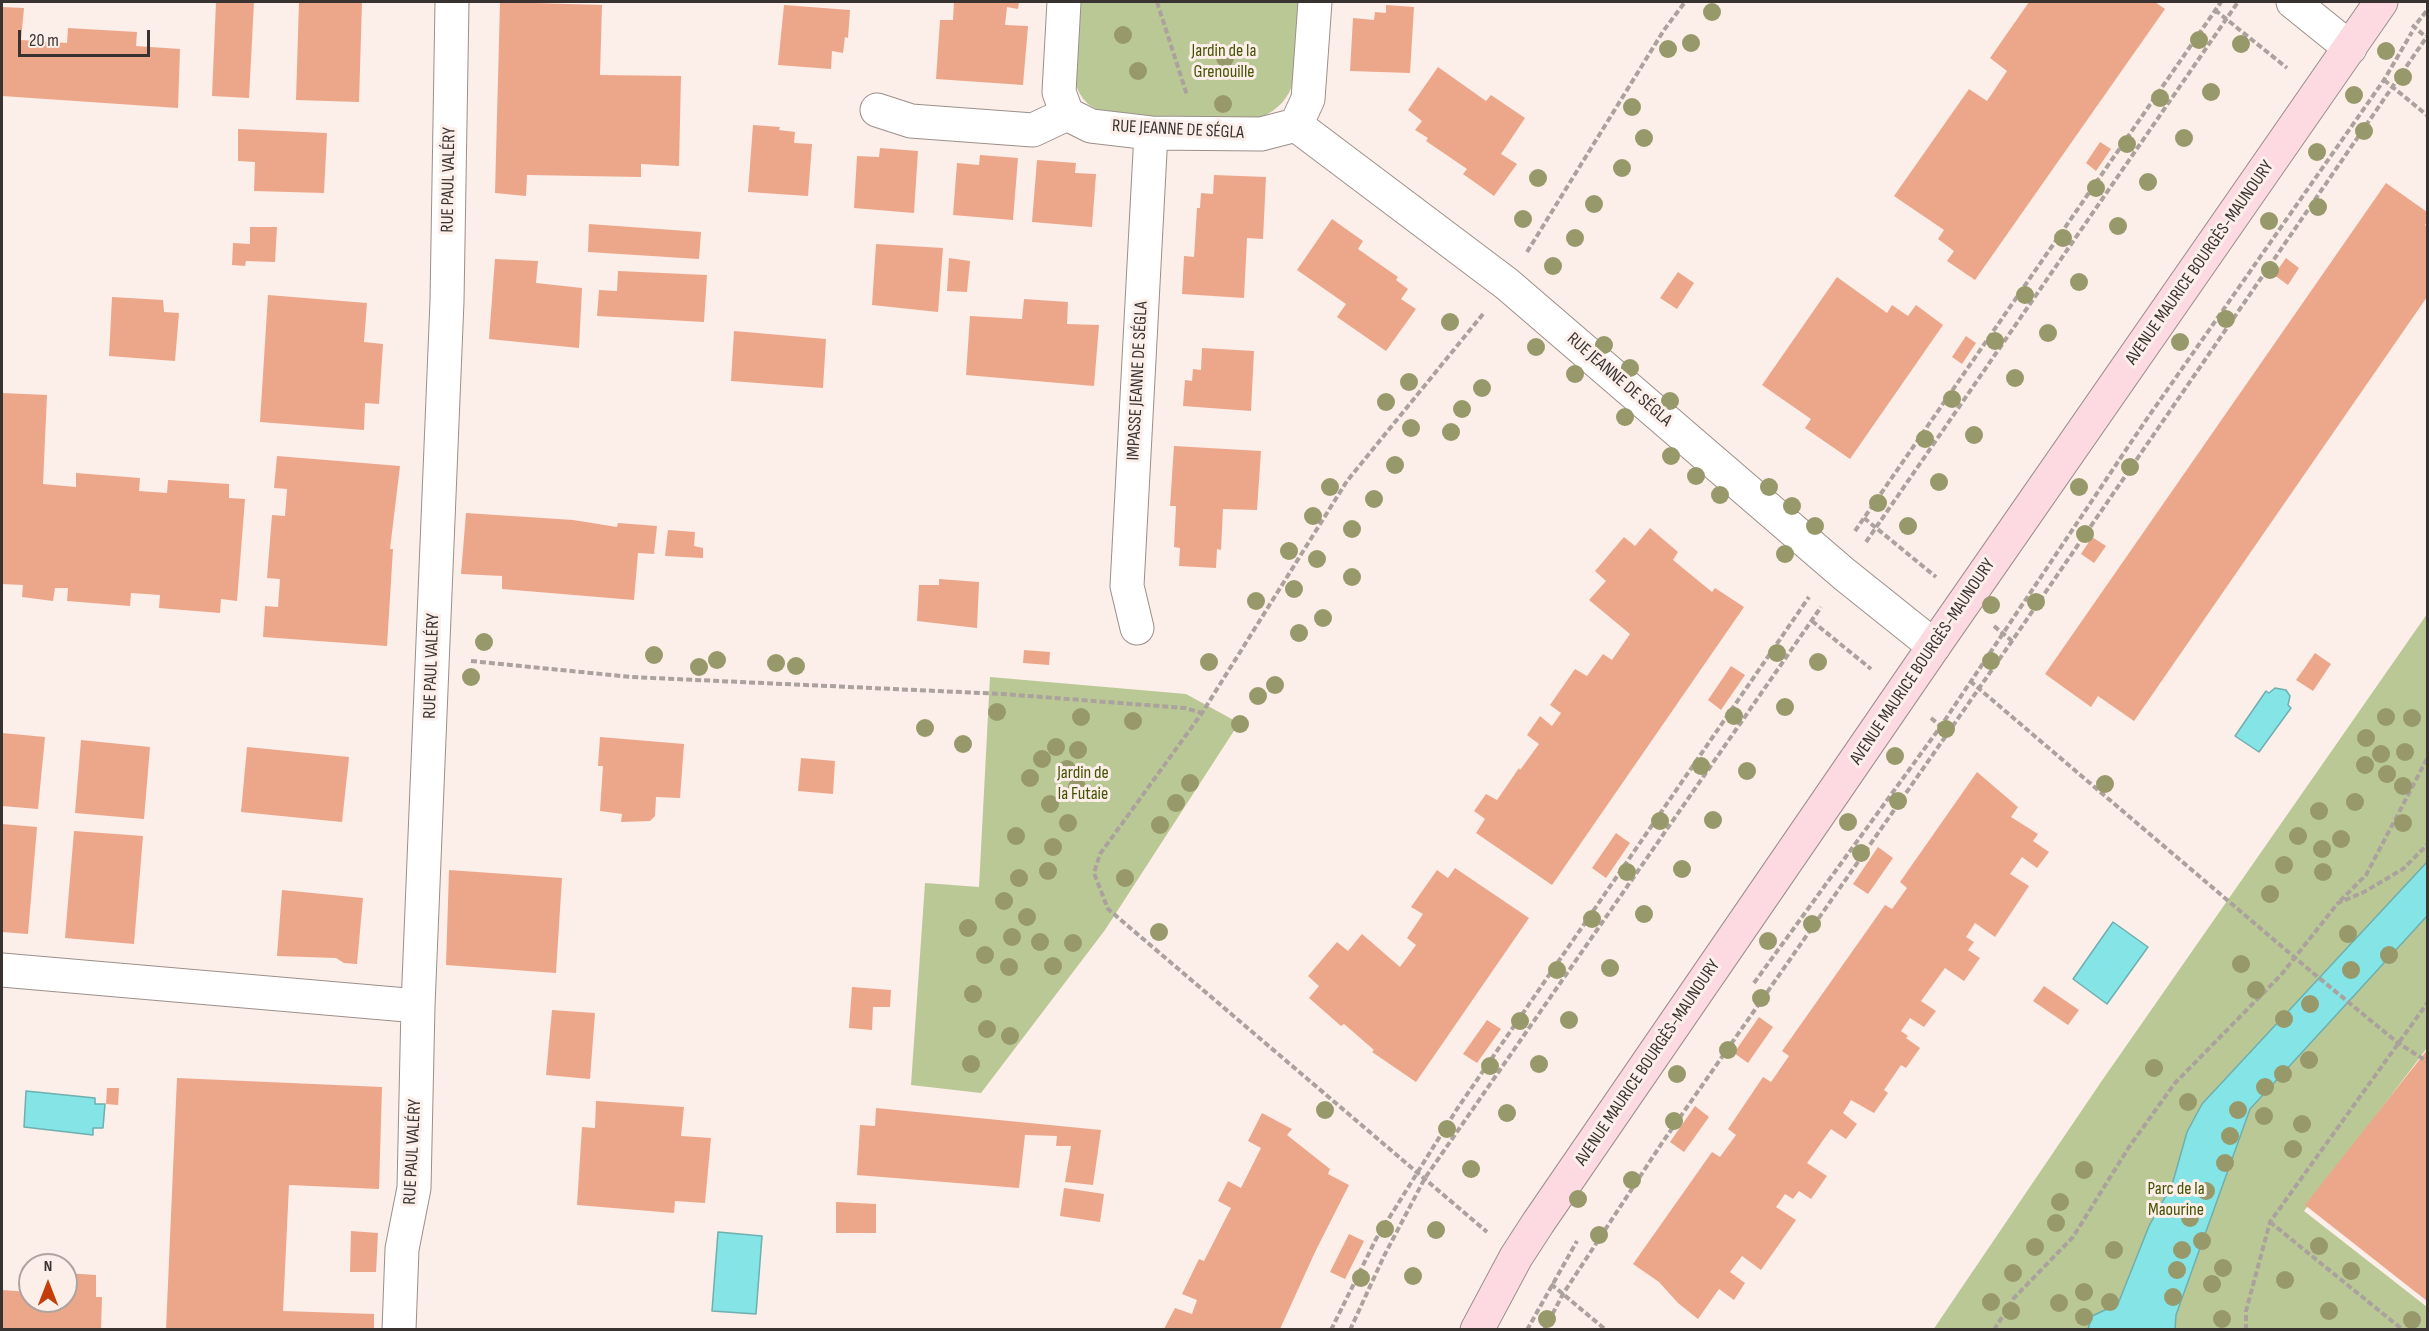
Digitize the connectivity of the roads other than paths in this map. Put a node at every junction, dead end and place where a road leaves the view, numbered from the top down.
1 (452, 2) edge
2 (1064, 2) edge
3 (1316, 2) edge
4 (2293, 2) edge
5 (2381, 2) edge
6 (2350, 48) junction
7 (877, 110) dead end
8 (1067, 114) junction
9 (1296, 125) junction
10 (1150, 133) junction
11 (1137, 628) dead end
12 (1934, 646) junction
13 (2, 970) edge
14 (418, 1006) junction
15 (399, 1329) edge
16 (1477, 1329) edge

1 - 14 street, RUE PAUL VALÉRY
2 - 8 street
3 - 9 street
4 - 6 street
5 - 6 street, AVENUE MAURICE BOURGÈS-MAUNOURY
6 - 12 street, AVENUE MAURICE BOURGÈS-MAUNOURY
7 - 8 street
8 - 10 street, RUE JEANNE DE SÉGLA
9 - 10 street, RUE JEANNE DE SÉGLA
9 - 12 street, RUE JEANNE DE SÉGLA
10 - 11 street, IMPASSE JEANNE DE SÉGLA
12 - 16 street, AVENUE MAURICE BOURGÈS-MAUNOURY
13 - 14 street
14 - 15 street, RUE PAUL VALÉRY

